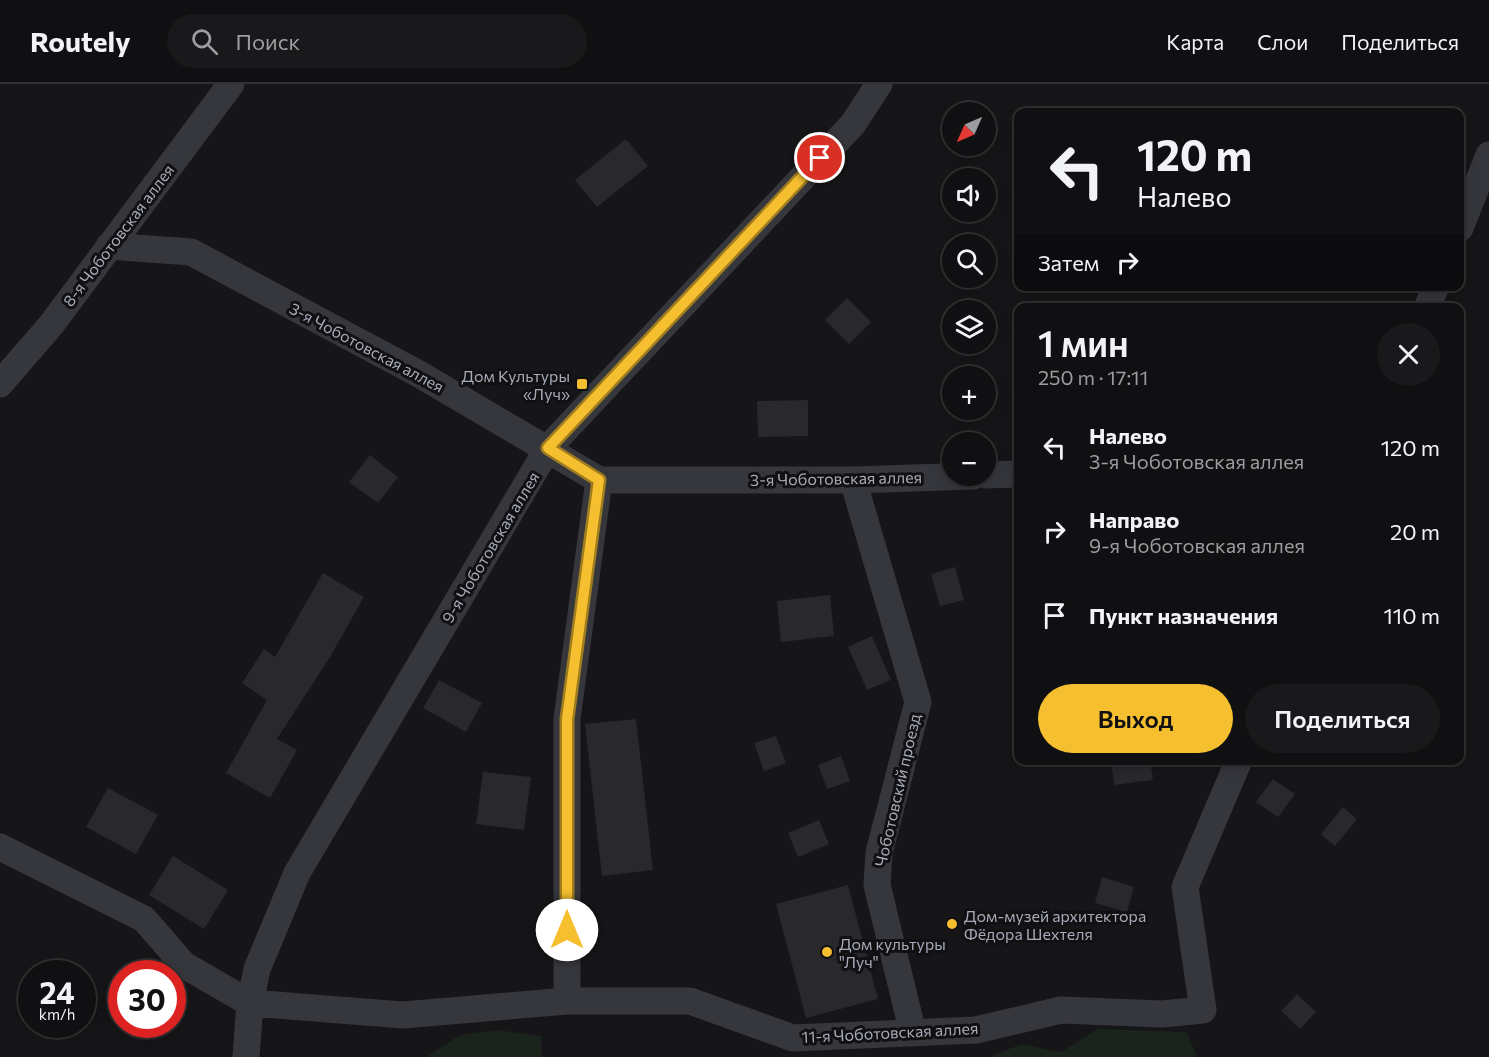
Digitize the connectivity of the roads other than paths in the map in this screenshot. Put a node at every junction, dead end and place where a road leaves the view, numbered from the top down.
1 (231, 84) edge
2 (879, 84) edge
3 (1489, 155) edge
4 (1464, 218) edge
5 (109, 246) junction
6 (0, 384) edge
7 (548, 448) junction
8 (1014, 474) edge
9 (996, 475) edge
10 (942, 477) edge
11 (599, 480) junction
12 (853, 480) junction
13 (1237, 765) edge
14 (0, 847) edge
15 (567, 1001) junction
16 (250, 1003) junction
17 (913, 1033) junction
18 (246, 1057) edge

1 - 5 street, 8-я Чоботовская аллея
2 - 7 street, 9-я Чоботовская аллея
3 - 4 street
5 - 6 street, 8-я Чоботовская аллея
5 - 7 street, 3-я Чоботовская аллея
7 - 11 street, 3-я Чоботовская аллея
7 - 16 street, 9-я Чоботовская аллея
8 - 9 street
10 - 12 street, 3-я Чоботовская аллея
11 - 12 street, 3-я Чоботовская аллея
11 - 15 street
12 - 17 street, Чоботовский проезд
13 - 17 street, 11-я Чоботовская аллея
14 - 16 street
15 - 16 street, 11-я Чоботовская аллея
15 - 17 street, 11-я Чоботовская аллея
16 - 18 street, 9-я Чоботовская аллея

